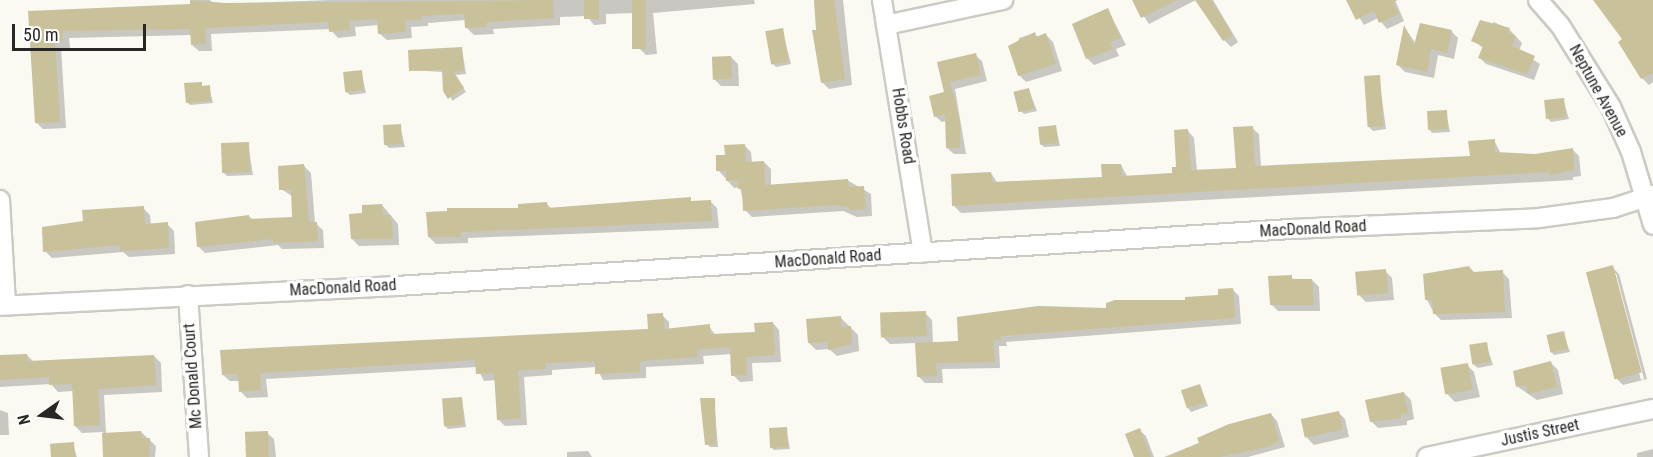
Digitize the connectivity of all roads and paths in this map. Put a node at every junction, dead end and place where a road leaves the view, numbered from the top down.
1 (882, 0) edge
2 (1003, 0) edge
3 (1538, 0) edge
4 (886, 25) junction
5 (1650, 196) edge
6 (0, 200) edge
7 (1653, 225) edge
8 (923, 253) junction
9 (188, 295) junction
10 (3, 305) edge
11 (1653, 409) edge
12 (199, 457) edge
13 (1428, 457) edge

1 - 4 street, Hobbs Road
2 - 4 street
3 - 5 street, Neptune Avenue
4 - 8 street, Hobbs Road
5 - 7 street, Neptune Avenue
5 - 8 street, MacDonald Road
6 - 10 street
8 - 9 street, MacDonald Road
9 - 10 street, MacDonald Road
9 - 12 street, Mc Donald Court
11 - 13 street, Justis Street

